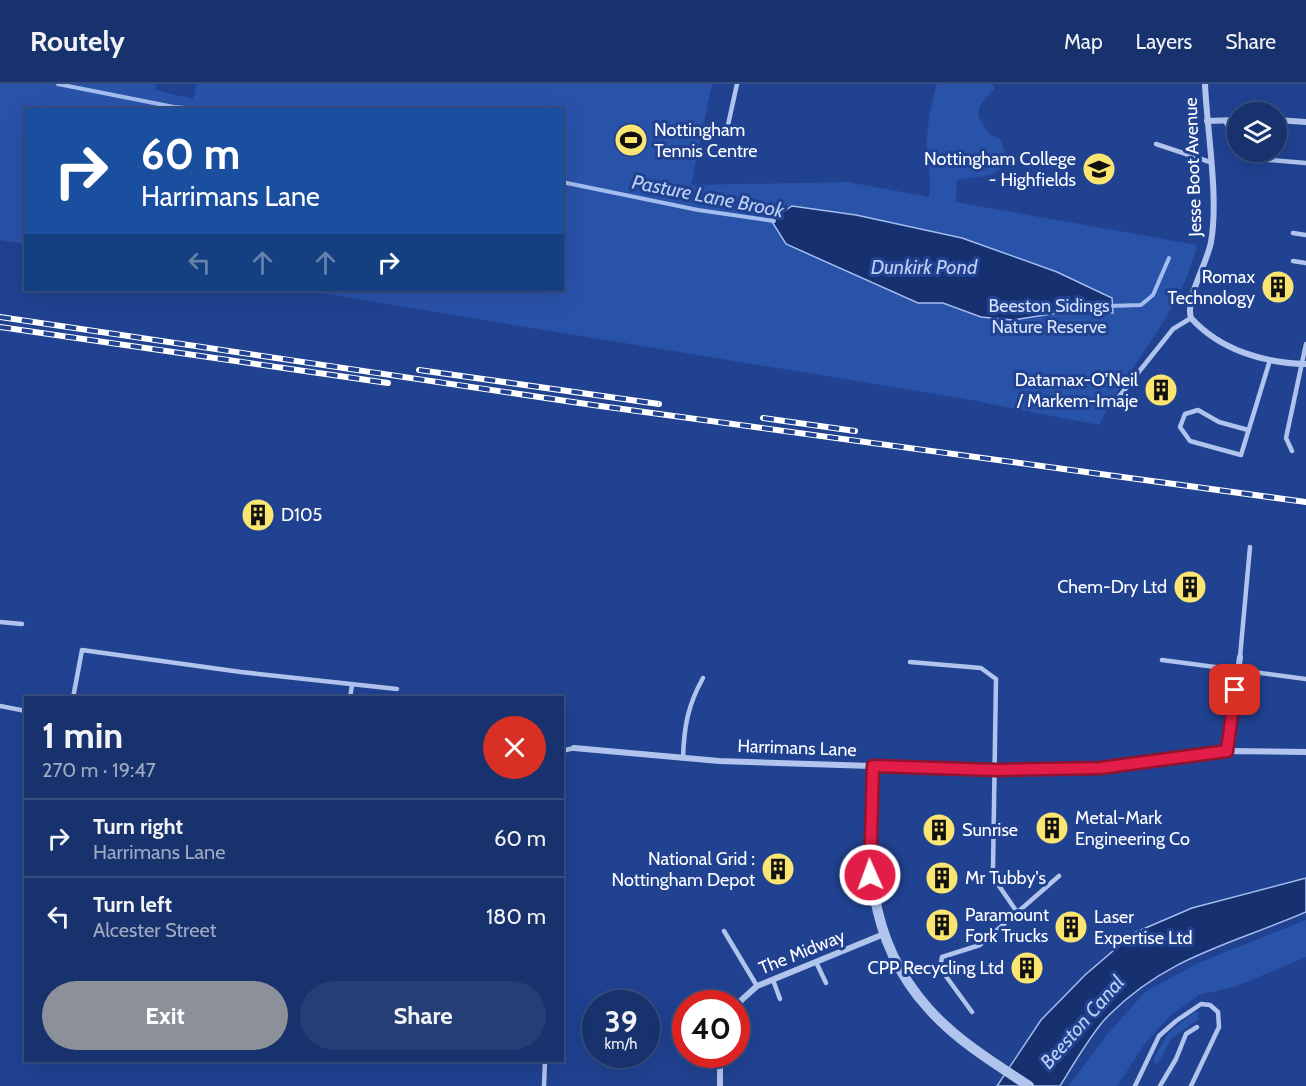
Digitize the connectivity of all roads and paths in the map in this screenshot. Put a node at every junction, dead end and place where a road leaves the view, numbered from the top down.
1 (737, 84) edge
2 (1205, 84) edge
3 (1207, 121) junction
4 (1225, 121) joint
5 (1287, 121) edge
6 (1306, 122) edge
7 (1227, 125) edge
8 (726, 134) dead end
9 (1156, 144) dead end
10 (1287, 161) edge
11 (1210, 162) junction
12 (1306, 163) edge
13 (1293, 232) dead end
14 (1306, 235) edge
15 (1293, 261) dead end
16 (1306, 263) edge
17 (1191, 318) junction
18 (1306, 345) edge
19 (1270, 360) junction
20 (1304, 364) edge
21 (1114, 403) dead end
22 (1248, 430) junction
23 (1292, 451) dead end
24 (1250, 547) dead end
25 (0, 622) edge
26 (22, 624) dead end
27 (1240, 657) joint
28 (1162, 660) dead end
29 (910, 662) dead end
30 (1238, 670) junction
31 (704, 678) dead end
32 (1306, 679) edge
33 (352, 685) junction
34 (397, 689) dead end
35 (73, 696) edge
36 (350, 696) edge
37 (0, 706) edge
38 (24, 711) edge
39 (564, 746) edge
40 (574, 748) junction
41 (564, 750) edge
42 (1227, 751) junction
43 (1306, 752) edge
44 (683, 758) junction
45 (873, 766) junction
46 (996, 770) junction
47 (1059, 876) dead end
48 (1017, 912) junction
49 (724, 931) dead end
50 (884, 934) junction
51 (816, 962) junction
52 (773, 980) junction
53 (826, 982) dead end
54 (757, 986) junction
55 (750, 992) edge
56 (780, 999) dead end
57 (972, 1012) dead end
58 (1197, 1027) dead end
59 (545, 1062) edge
60 (720, 1068) edge
61 (544, 1086) edge
62 (720, 1086) edge
63 (1029, 1086) edge
64 (1135, 1086) edge
65 (1160, 1086) edge
66 (1191, 1086) edge

1 - 8 lane
2 - 3 street, Jesse Boot Avenue
3 - 4 street
3 - 11 street, Jesse Boot Avenue
4 - 7 lane
5 - 6 street
9 - 11 lane
10 - 12 lane
11 - 17 street, Jesse Boot Avenue
13 - 14 lane
15 - 16 lane
17 - 19 street
17 - 21 lane
18 - 20 lane
19 - 20 street
19 - 22 lane
20 - 23 lane
22 - 22 lane
24 - 27 lane
25 - 26 lane
27 - 30 street
28 - 30 lane
29 - 46 lane
30 - 32 lane
30 - 42 street
31 - 44 lane
33 - 34 lane
33 - 35 lane
33 - 36 lane
37 - 38 lane
39 - 40 lane, Harrimans Lane
40 - 41 lane, Harrimans Lane
40 - 44 street, Harrimans Lane
42 - 43 street, Harrimans Lane
42 - 46 street, Harrimans Lane
44 - 45 street, Harrimans Lane
45 - 46 street, Harrimans Lane
45 - 50 street
46 - 48 lane
47 - 48 lane
48 - 57 lane
49 - 54 lane
50 - 51 street, The Midway
50 - 63 street
51 - 52 street, The Midway
51 - 53 lane
52 - 54 street, The Midway
52 - 56 lane
54 - 55 street, The Midway
58 - 65 lane
59 - 61 lane
60 - 62 street
64 - 66 lane

